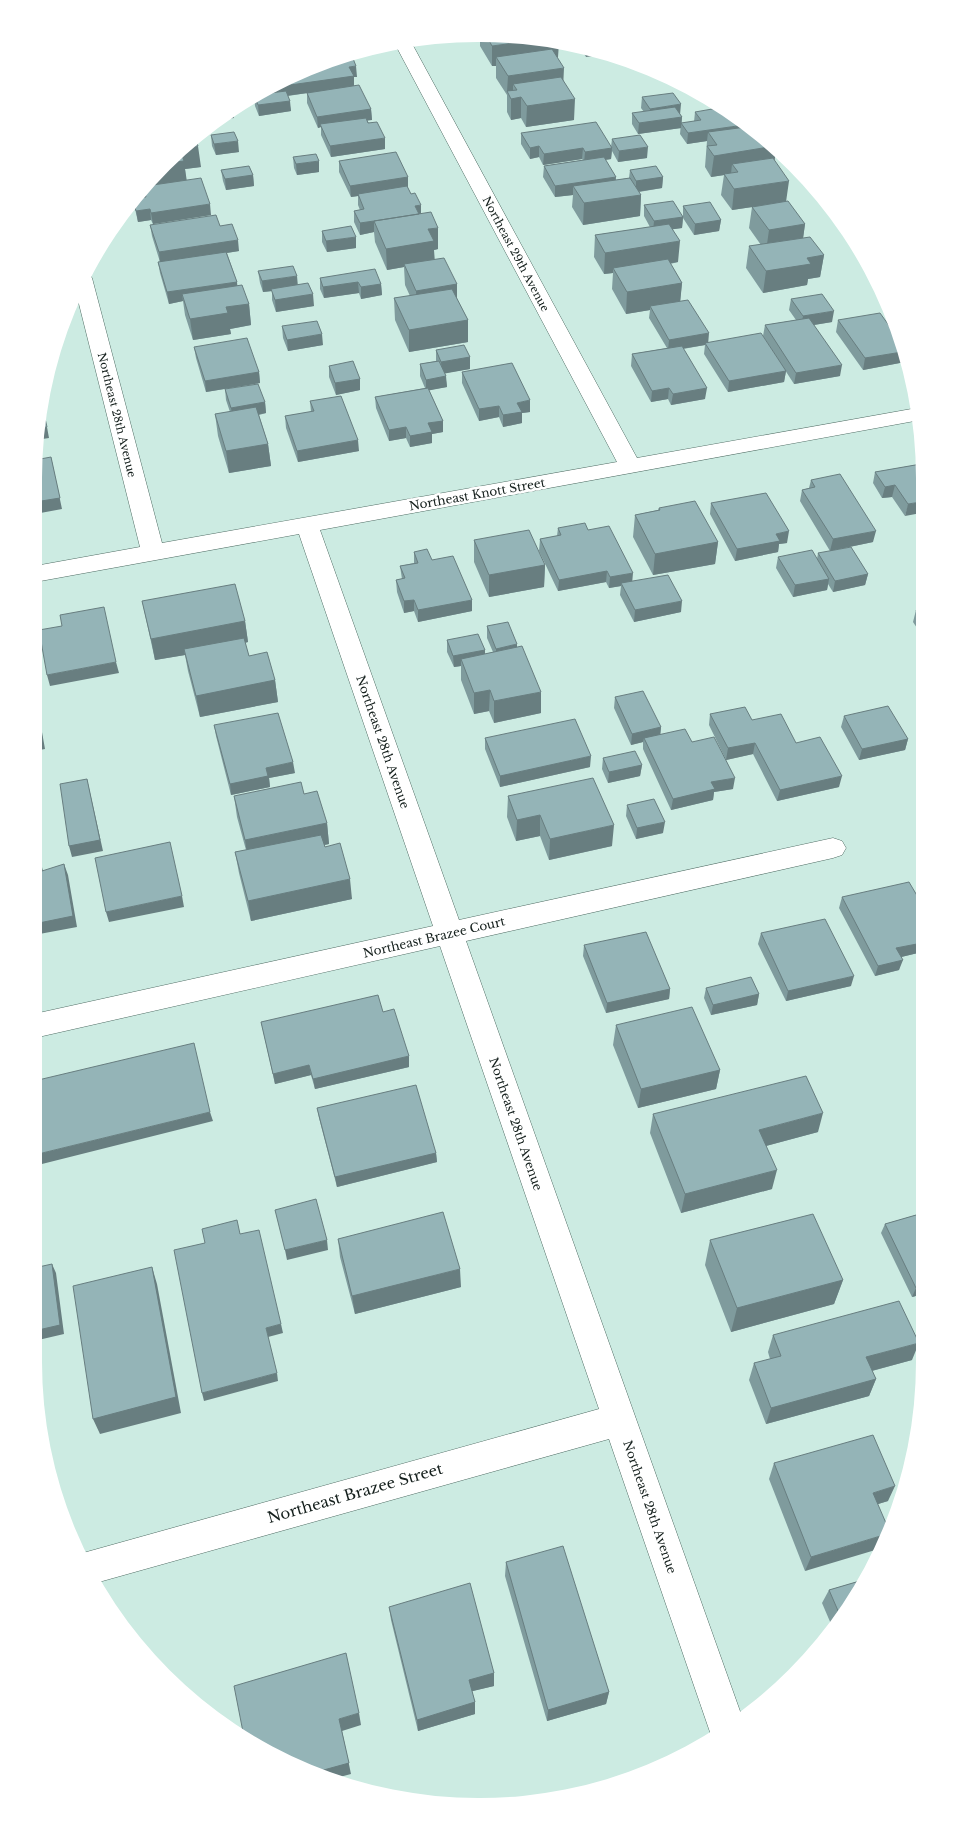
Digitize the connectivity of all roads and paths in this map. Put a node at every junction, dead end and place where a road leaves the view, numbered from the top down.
1 (407, 49) edge
2 (85, 291) edge
3 (911, 415) edge
4 (630, 466) junction
5 (307, 524) junction
6 (153, 552) junction
7 (42, 573) edge
8 (833, 848) dead end
9 (449, 933) junction
10 (42, 1024) edge
11 (620, 1420) junction
12 (94, 1566) edge
13 (725, 1722) edge

1 - 4 street, Northeast 29th Avenue
2 - 6 street, Northeast 28th Avenue
3 - 4 street, Northeast Knott Street
4 - 5 street, Northeast Knott Street
5 - 6 street, Northeast Knott Street
5 - 9 street, Northeast 28th Avenue
6 - 7 street, Northeast Knott Street
8 - 9 street, Northeast Brazee Court
9 - 10 street, Northeast Brazee Court
9 - 11 street, Northeast 28th Avenue
11 - 12 street, Northeast Brazee Street
11 - 13 street, Northeast 28th Avenue

